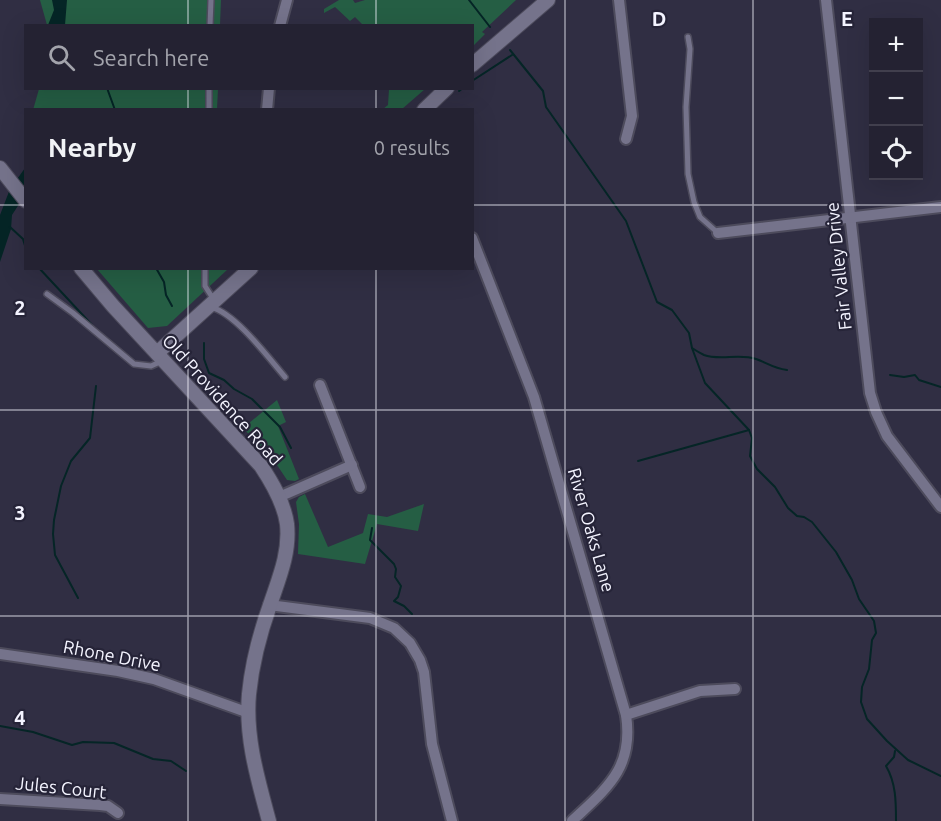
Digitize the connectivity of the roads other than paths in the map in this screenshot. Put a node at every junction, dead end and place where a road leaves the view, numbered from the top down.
1 (211, 0) edge
2 (287, 0) edge
3 (548, 0) edge
4 (619, 0) edge
5 (826, 0) edge
6 (210, 24) edge
7 (281, 24) edge
8 (688, 37) dead end
9 (474, 63) edge
10 (209, 90) edge
11 (269, 90) edge
12 (445, 90) edge
13 (209, 108) edge
14 (267, 108) edge
15 (426, 108) edge
16 (626, 139) dead end
17 (1, 170) edge
18 (24, 199) edge
19 (941, 207) edge
20 (850, 217) junction
21 (718, 232) joint
22 (474, 243) edge
23 (83, 270) edge
24 (205, 270) edge
25 (249, 270) edge
26 (47, 294) dead end
27 (212, 304) junction
28 (160, 357) junction
29 (285, 377) dead end
30 (320, 385) dead end
31 (352, 465) junction
32 (360, 487) dead end
33 (279, 497) junction
34 (941, 507) edge
35 (269, 605) junction
36 (0, 654) edge
37 (735, 689) dead end
38 (249, 713) junction
39 (626, 715) junction
40 (0, 799) edge
41 (118, 813) dead end
42 (269, 821) edge
43 (452, 821) edge
44 (572, 821) edge

1 - 6 lane
2 - 7 street
3 - 9 street
4 - 16 street
5 - 20 street, Fair Valley Drive
8 - 21 lane
10 - 13 lane
11 - 14 street
12 - 15 street
17 - 18 street
19 - 20 street
20 - 21 street
20 - 34 street, Fair Valley Drive
22 - 39 street, River Oaks Lane
23 - 28 street, Old Providence Road
24 - 27 lane
25 - 27 street
26 - 28 lane
27 - 28 street
27 - 29 lane
28 - 33 street, Old Providence Road
30 - 31 street
31 - 32 street
31 - 33 street
33 - 35 street, Old Providence Road
35 - 38 street, Old Providence Road
35 - 43 street
36 - 38 street, Rhone Drive
37 - 39 street
38 - 42 street, Old Providence Road
39 - 44 street, River Oaks Lane
40 - 41 street, Jules Court

